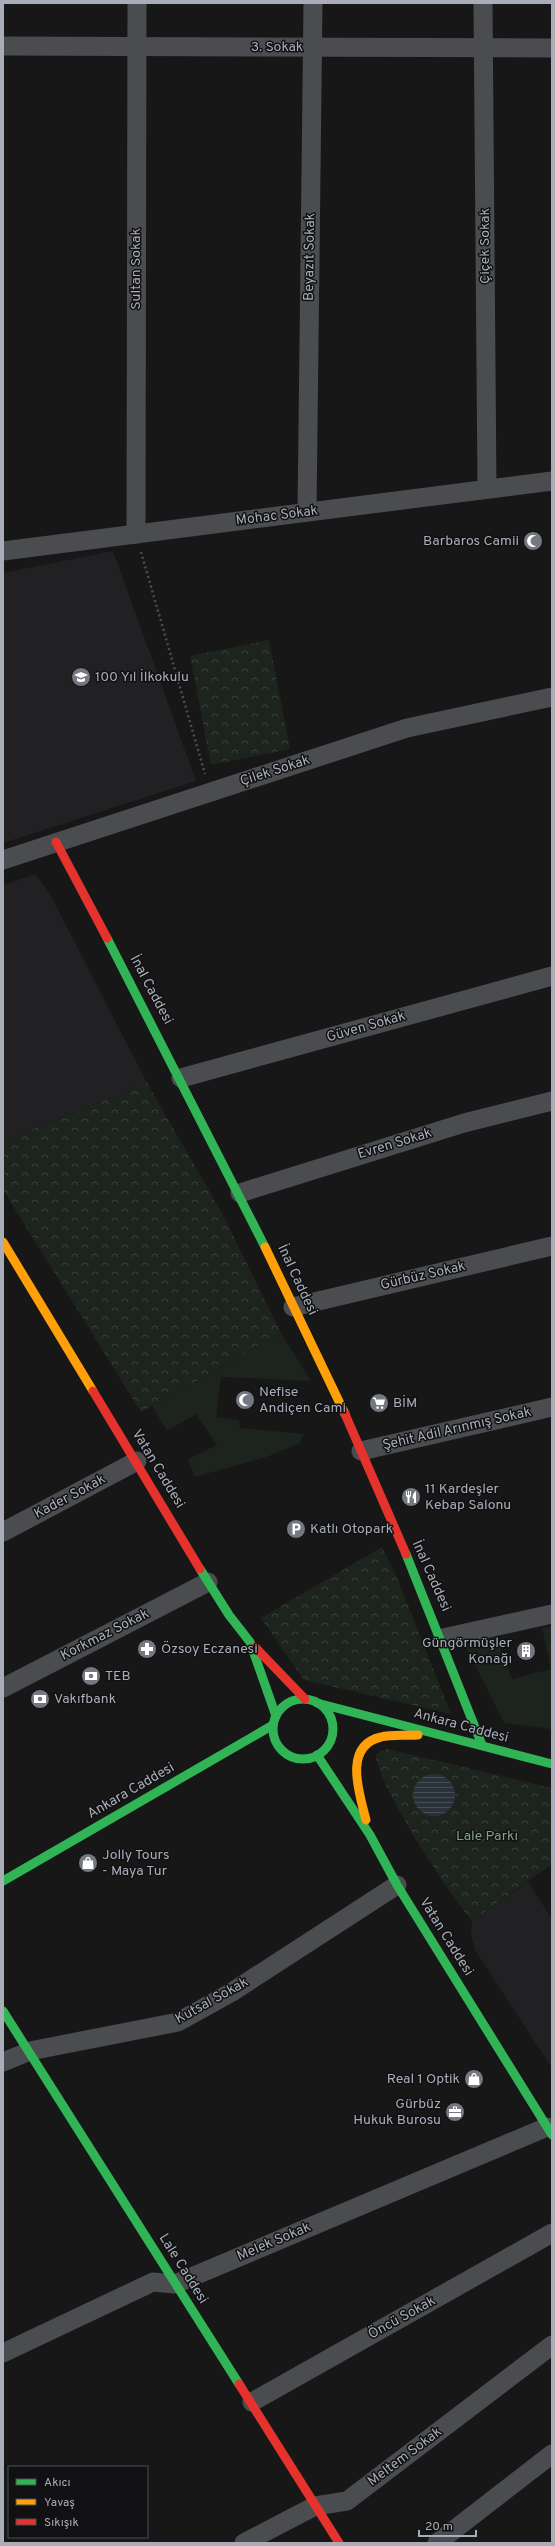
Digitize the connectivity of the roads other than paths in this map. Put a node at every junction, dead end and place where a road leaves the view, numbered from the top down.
1 (137, 3) edge
2 (313, 3) edge
3 (483, 3) edge
4 (3, 46) edge
5 (136, 47) junction
6 (313, 47) junction
7 (484, 48) junction
8 (552, 48) edge
9 (552, 481) edge
10 (487, 489) junction
11 (307, 512) junction
12 (136, 534) junction
13 (3, 551) edge
14 (552, 697) edge
15 (56, 842) junction
16 (3, 860) edge
17 (552, 976) edge
18 (181, 1078) junction
19 (552, 1101) edge
20 (240, 1192) junction
21 (3, 1242) edge
22 (552, 1246) edge
23 (294, 1307) junction
24 (552, 1406) edge
25 (361, 1451) junction
26 (137, 1461) junction
27 (3, 1532) edge
28 (208, 1582) junction
29 (552, 1614) edge
30 (443, 1638) junction
31 (250, 1642) junction
32 (3, 1688) edge
33 (305, 1699) junction
34 (317, 1702) junction
35 (274, 1720) junction
36 (442, 1734) junction
37 (482, 1745) junction
38 (317, 1755) junction
39 (552, 1764) edge
40 (370, 1835) junction
41 (3, 1881) edge
42 (397, 1885) junction
43 (3, 2011) edge
44 (30, 2051) junction
45 (3, 2062) edge
46 (550, 2131) edge
47 (552, 2233) edge
48 (175, 2284) junction
49 (552, 2345) edge
50 (3, 2353) edge
51 (252, 2402) junction
52 (552, 2454) edge
53 (315, 2506) junction
54 (244, 2543) edge
55 (339, 2543) edge
56 (437, 2543) edge

1 - 5 street, Sultan Sokak
2 - 6 street, Beyazıt Sokak
3 - 7 street, Çiçek Sokak
4 - 5 street, 3. Sokak
5 - 6 street, 3. Sokak
5 - 12 street, Sultan Sokak
6 - 7 street, 3. Sokak
6 - 11 street, Beyazıt Sokak
7 - 8 street, 3. Sokak
7 - 10 street, Çiçek Sokak
9 - 10 street, Mohac Sokak
10 - 11 street, Mohac Sokak
11 - 12 street, Mohac Sokak
12 - 13 street, Mohac Sokak
14 - 15 street, Çilek Sokak
15 - 16 street, Çilek Sokak
15 - 18 main road, İnal Caddesi
17 - 18 street, Güven Sokak
18 - 20 main road, İnal Caddesi
19 - 20 street, Evren Sokak
20 - 23 main road, İnal Caddesi
21 - 26 main road, Vatan Caddesi
22 - 23 street, Gürbüz Sokak
23 - 25 main road, İnal Caddesi
24 - 25 street, Şehit Adil Arınmış Sokak
25 - 30 main road, İnal Caddesi
26 - 27 street, Kader Sokak
26 - 28 main road, Vatan Caddesi
28 - 31 main road, Vatan Caddesi
28 - 32 street, Korkmaz Sokak
29 - 30 street
30 - 37 main road, İnal Caddesi
31 - 33 main road
31 - 35 main road, Vatan Caddesi
33 - 34 main road
33 - 35 main road
34 - 36 main road, Ankara Caddesi
34 - 38 main road
35 - 38 main road
35 - 41 main road, Ankara Caddesi
36 - 37 main road, Ankara Caddesi
36 - 40 main road
37 - 39 main road, Ankara Caddesi
38 - 40 main road, Vatan Caddesi
40 - 42 main road, Vatan Caddesi
42 - 44 street, Kutsal Sokak
42 - 46 main road, Vatan Caddesi
43 - 44 main road, Lale Caddesi
44 - 45 street, Kutsal Sokak
44 - 48 main road, Lale Caddesi
46 - 48 street, Melek Sokak
47 - 51 street, Öncü Sokak
48 - 50 street, Melek Sokak
48 - 51 main road, Lale Caddesi
49 - 53 street, Meltem Sokak
51 - 53 main road, Lale Caddesi
52 - 56 street
53 - 54 street, Meltem Sokak
53 - 55 main road, Lale Caddesi

